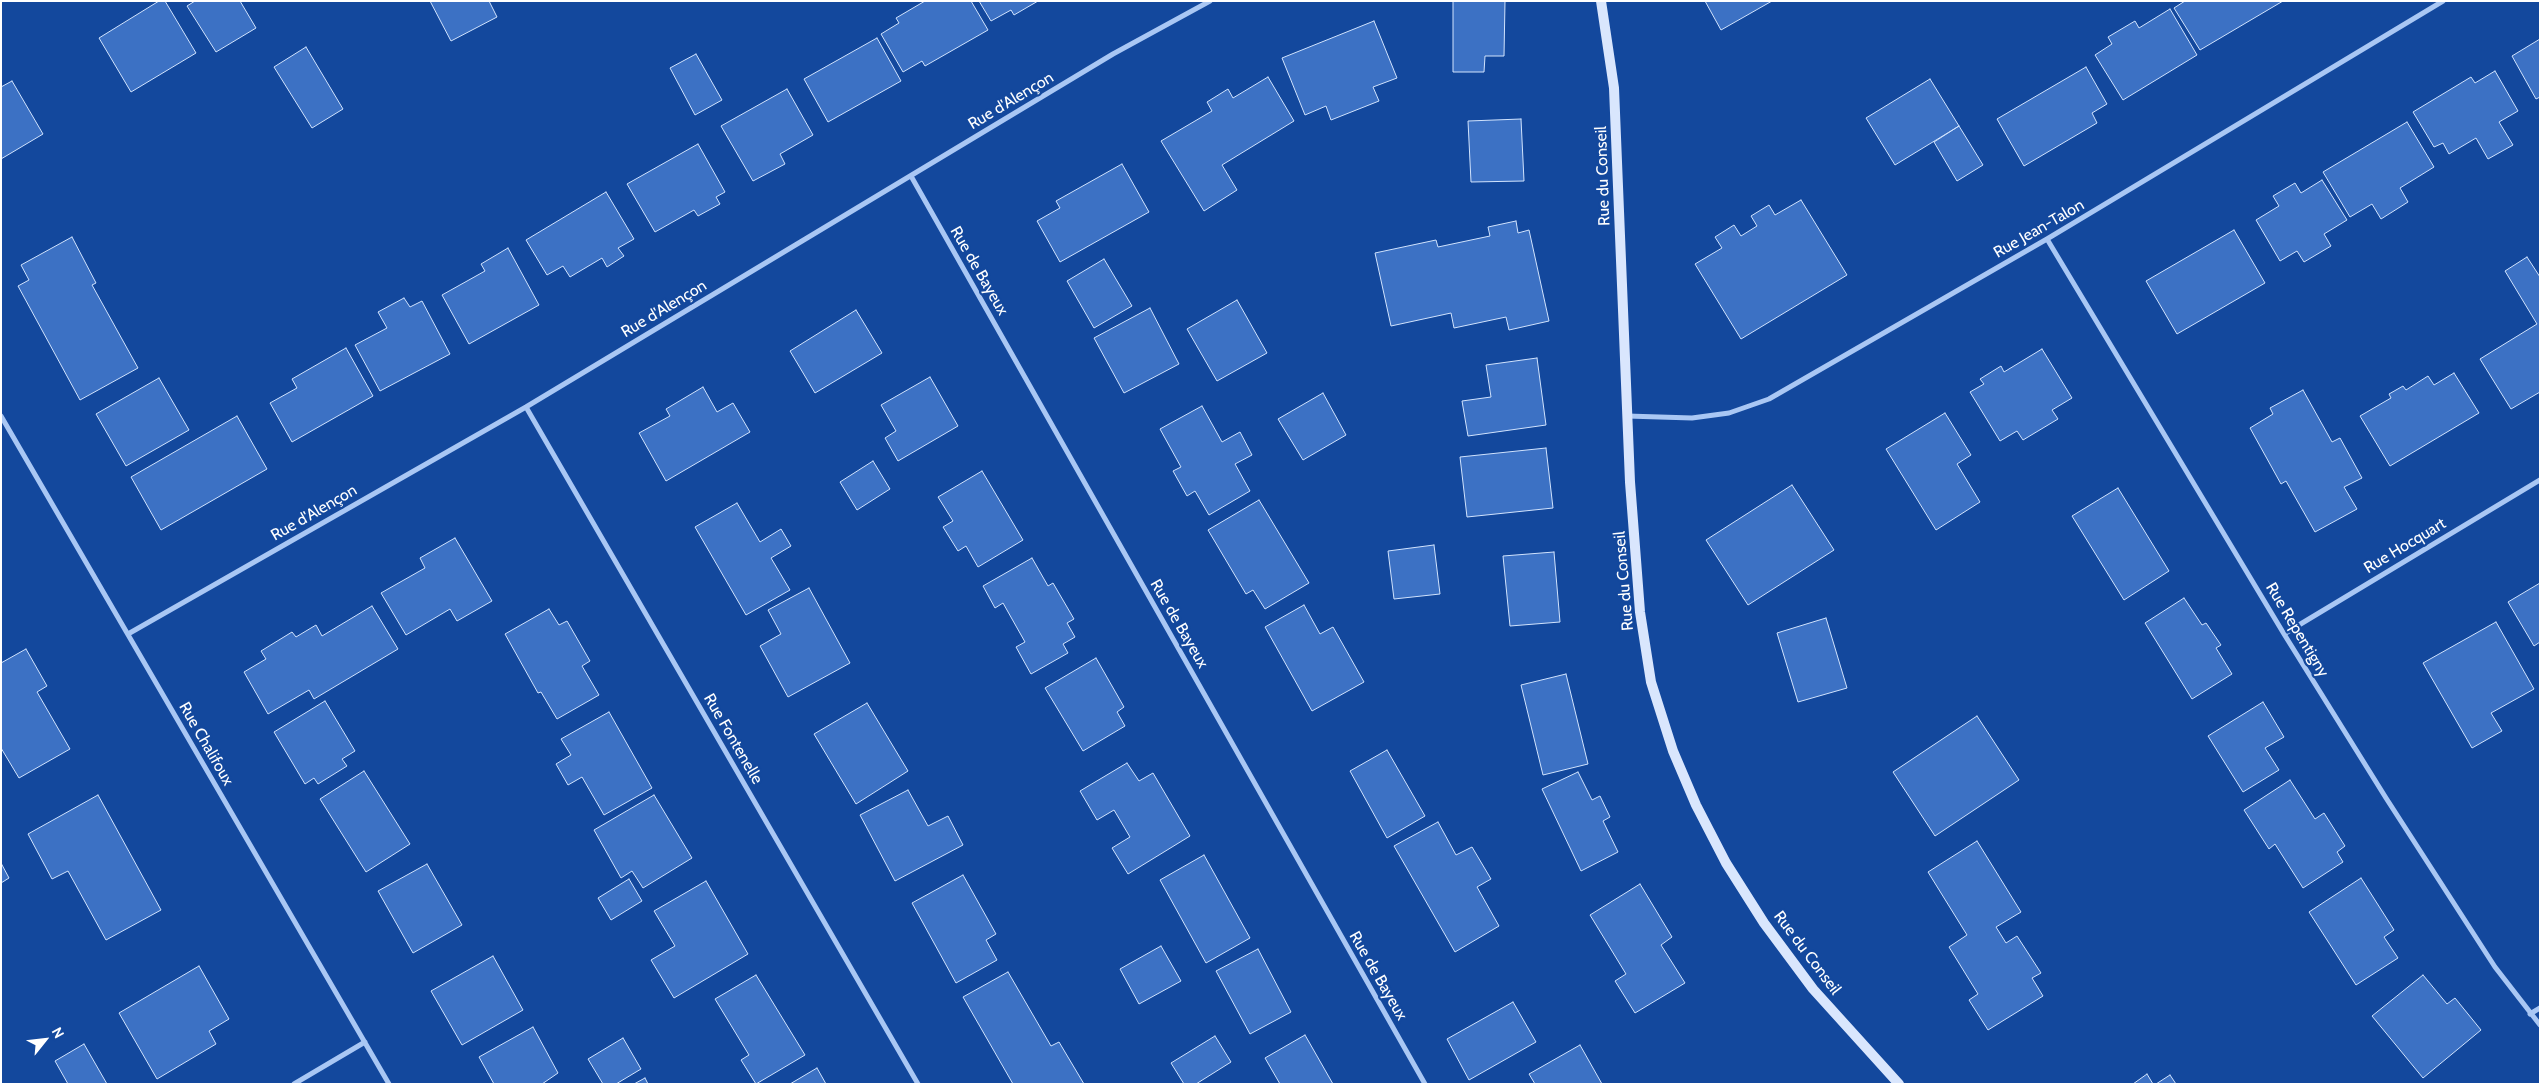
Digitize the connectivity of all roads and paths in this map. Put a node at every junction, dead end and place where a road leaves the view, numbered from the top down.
1 (1210, 1) edge
2 (1601, 1) edge
3 (2443, 1) edge
4 (910, 176) junction
5 (2047, 238) junction
6 (526, 407) junction
7 (1, 416) edge
8 (1627, 416) junction
9 (2540, 480) edge
10 (128, 634) junction
11 (2284, 634) junction
12 (2540, 1008) edge
13 (2530, 1014) junction
14 (2540, 1025) edge
15 (365, 1042) junction
16 (294, 1084) edge
17 (389, 1084) edge
18 (918, 1084) edge
19 (1425, 1084) edge
20 (1898, 1084) edge

1 - 4 street, Rue d'Alençon
2 - 8 street, Rue du Conseil
3 - 5 street, Rue Jean-Talon
4 - 6 street, Rue d'Alençon
4 - 19 street, Rue de Bayeux
5 - 8 street, Rue Jean-Talon
5 - 11 street, Rue Repentigny
6 - 10 street, Rue d'Alençon
6 - 18 street, Rue Fontenelle
7 - 10 street, Rue Chalifoux
8 - 20 street, Rue du Conseil
9 - 11 street, Rue Hocquart
10 - 15 street, Rue Chalifoux
11 - 13 street, Rue Repentigny
12 - 13 street
13 - 14 street, Rue Repentigny
15 - 16 street
15 - 17 street, Rue Chalifoux

